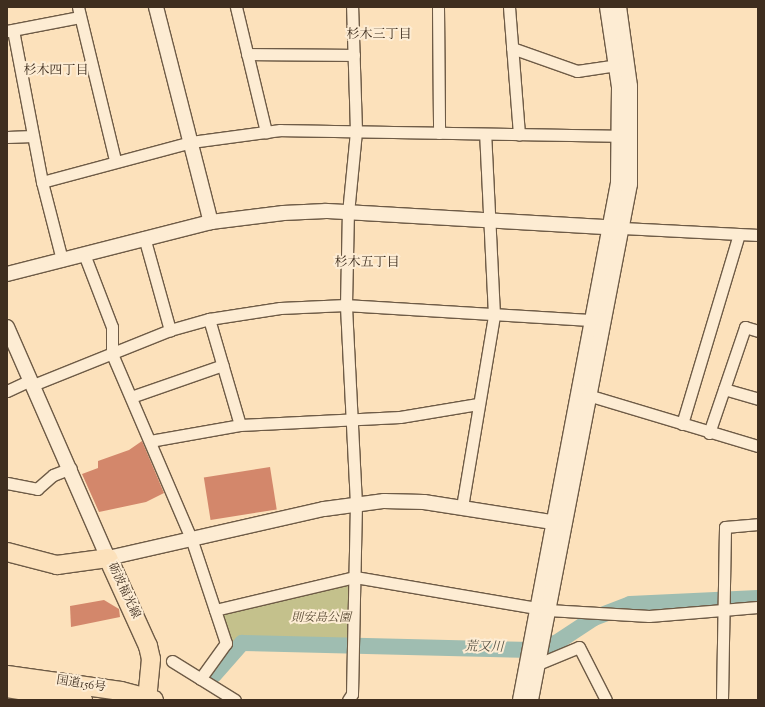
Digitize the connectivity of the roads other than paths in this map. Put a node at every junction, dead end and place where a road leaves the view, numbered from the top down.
1 (156, 7) edge
2 (236, 7) edge
3 (352, 7) edge
4 (438, 7) edge
5 (509, 7) edge
6 (607, 7) edge
7 (619, 7) edge
8 (79, 12) edge
9 (10, 31) edge
10 (512, 48) junction
11 (247, 54) junction
12 (354, 55) junction
13 (617, 65) junction
14 (356, 131) junction
15 (266, 132) junction
16 (439, 133) junction
17 (485, 134) junction
18 (519, 135) junction
19 (33, 136) junction
20 (626, 136) junction
21 (7, 137) edge
22 (191, 142) junction
23 (115, 160) junction
24 (42, 182) junction
25 (348, 213) junction
26 (490, 220) junction
27 (210, 222) junction
28 (617, 228) junction
29 (739, 234) junction
30 (758, 236) edge
31 (144, 237) junction
32 (84, 254) junction
33 (62, 260) junction
34 (7, 274) edge
35 (346, 305) junction
36 (494, 315) junction
37 (210, 319) junction
38 (593, 320) junction
39 (7, 327) edge
40 (170, 330) junction
41 (758, 331) edge
42 (112, 354) junction
43 (223, 365) junction
44 (32, 383) junction
45 (724, 389) junction
46 (7, 391) edge
47 (591, 396) junction
48 (131, 397) junction
49 (758, 398) edge
50 (478, 404) junction
51 (352, 418) junction
52 (682, 424) junction
53 (240, 425) junction
54 (709, 433) junction
55 (150, 441) junction
56 (758, 446) edge
57 (71, 468) junction
58 (7, 483) edge
59 (356, 504) junction
60 (462, 507) junction
61 (559, 523) junction
62 (758, 524) edge
63 (191, 538) junction
64 (7, 552) edge
65 (108, 558) junction
66 (356, 577) junction
67 (758, 607) edge
68 (542, 609) junction
69 (215, 610) junction
70 (723, 610) junction
71 (172, 661) dead end
72 (538, 664) junction
73 (7, 675) edge
74 (200, 679) junction
75 (48, 686) junction
76 (7, 688) edge
77 (150, 699) edge
78 (83, 700) edge
79 (235, 700) edge
80 (348, 700) edge
81 (520, 700) edge
82 (531, 700) edge
83 (606, 700) edge
84 (722, 700) edge

1 - 22 street
2 - 11 street
3 - 12 street
4 - 16 street
5 - 10 street
6 - 13 street
7 - 20 street
8 - 9 street
8 - 23 street
9 - 19 street
10 - 13 street
10 - 18 street
11 - 12 street
11 - 15 street
12 - 14 street
13 - 20 street
14 - 15 street
14 - 16 street
14 - 25 street
15 - 22 street
16 - 17 street
17 - 18 street
17 - 26 street
18 - 20 street
19 - 21 street
19 - 24 street
20 - 28 street
22 - 23 street
22 - 27 street
23 - 24 street
24 - 33 street
25 - 26 street
25 - 27 street
25 - 35 street
26 - 28 street
26 - 36 street
27 - 31 street
28 - 29 street
28 - 38 street
28 - 47 street
29 - 30 street
29 - 52 street
31 - 32 street
31 - 40 street
32 - 33 street
32 - 42 street
33 - 34 street
35 - 36 street
35 - 37 street
35 - 51 street
36 - 38 street
36 - 50 street
37 - 40 street
37 - 43 street
38 - 61 street
39 - 44 street
40 - 42 street
41 - 45 street
42 - 44 street
42 - 48 street
43 - 48 street
43 - 53 street
44 - 46 street
44 - 57 street
45 - 49 street
45 - 54 street
47 - 52 street
47 - 61 street
48 - 55 street
50 - 51 street
50 - 60 street
51 - 53 street
51 - 59 street
52 - 54 street
53 - 55 street
54 - 56 street
55 - 63 street
57 - 58 street
57 - 65 street
59 - 60 street
59 - 63 street
59 - 66 street
60 - 61 street
61 - 68 street
62 - 70 street
63 - 65 street
63 - 69 street
64 - 65 main road, 砺波福光線
65 - 77 main road, 砺波福光線
66 - 68 street
66 - 69 street
66 - 80 street
67 - 70 street
68 - 70 street
68 - 72 street
68 - 81 street
69 - 74 street
70 - 84 street
71 - 74 street
72 - 82 street
72 - 83 street
73 - 75 main road, 国道156号
74 - 79 street
75 - 76 main road, 国道156号
75 - 77 main road, 国道156号
75 - 78 main road, 国道156号

